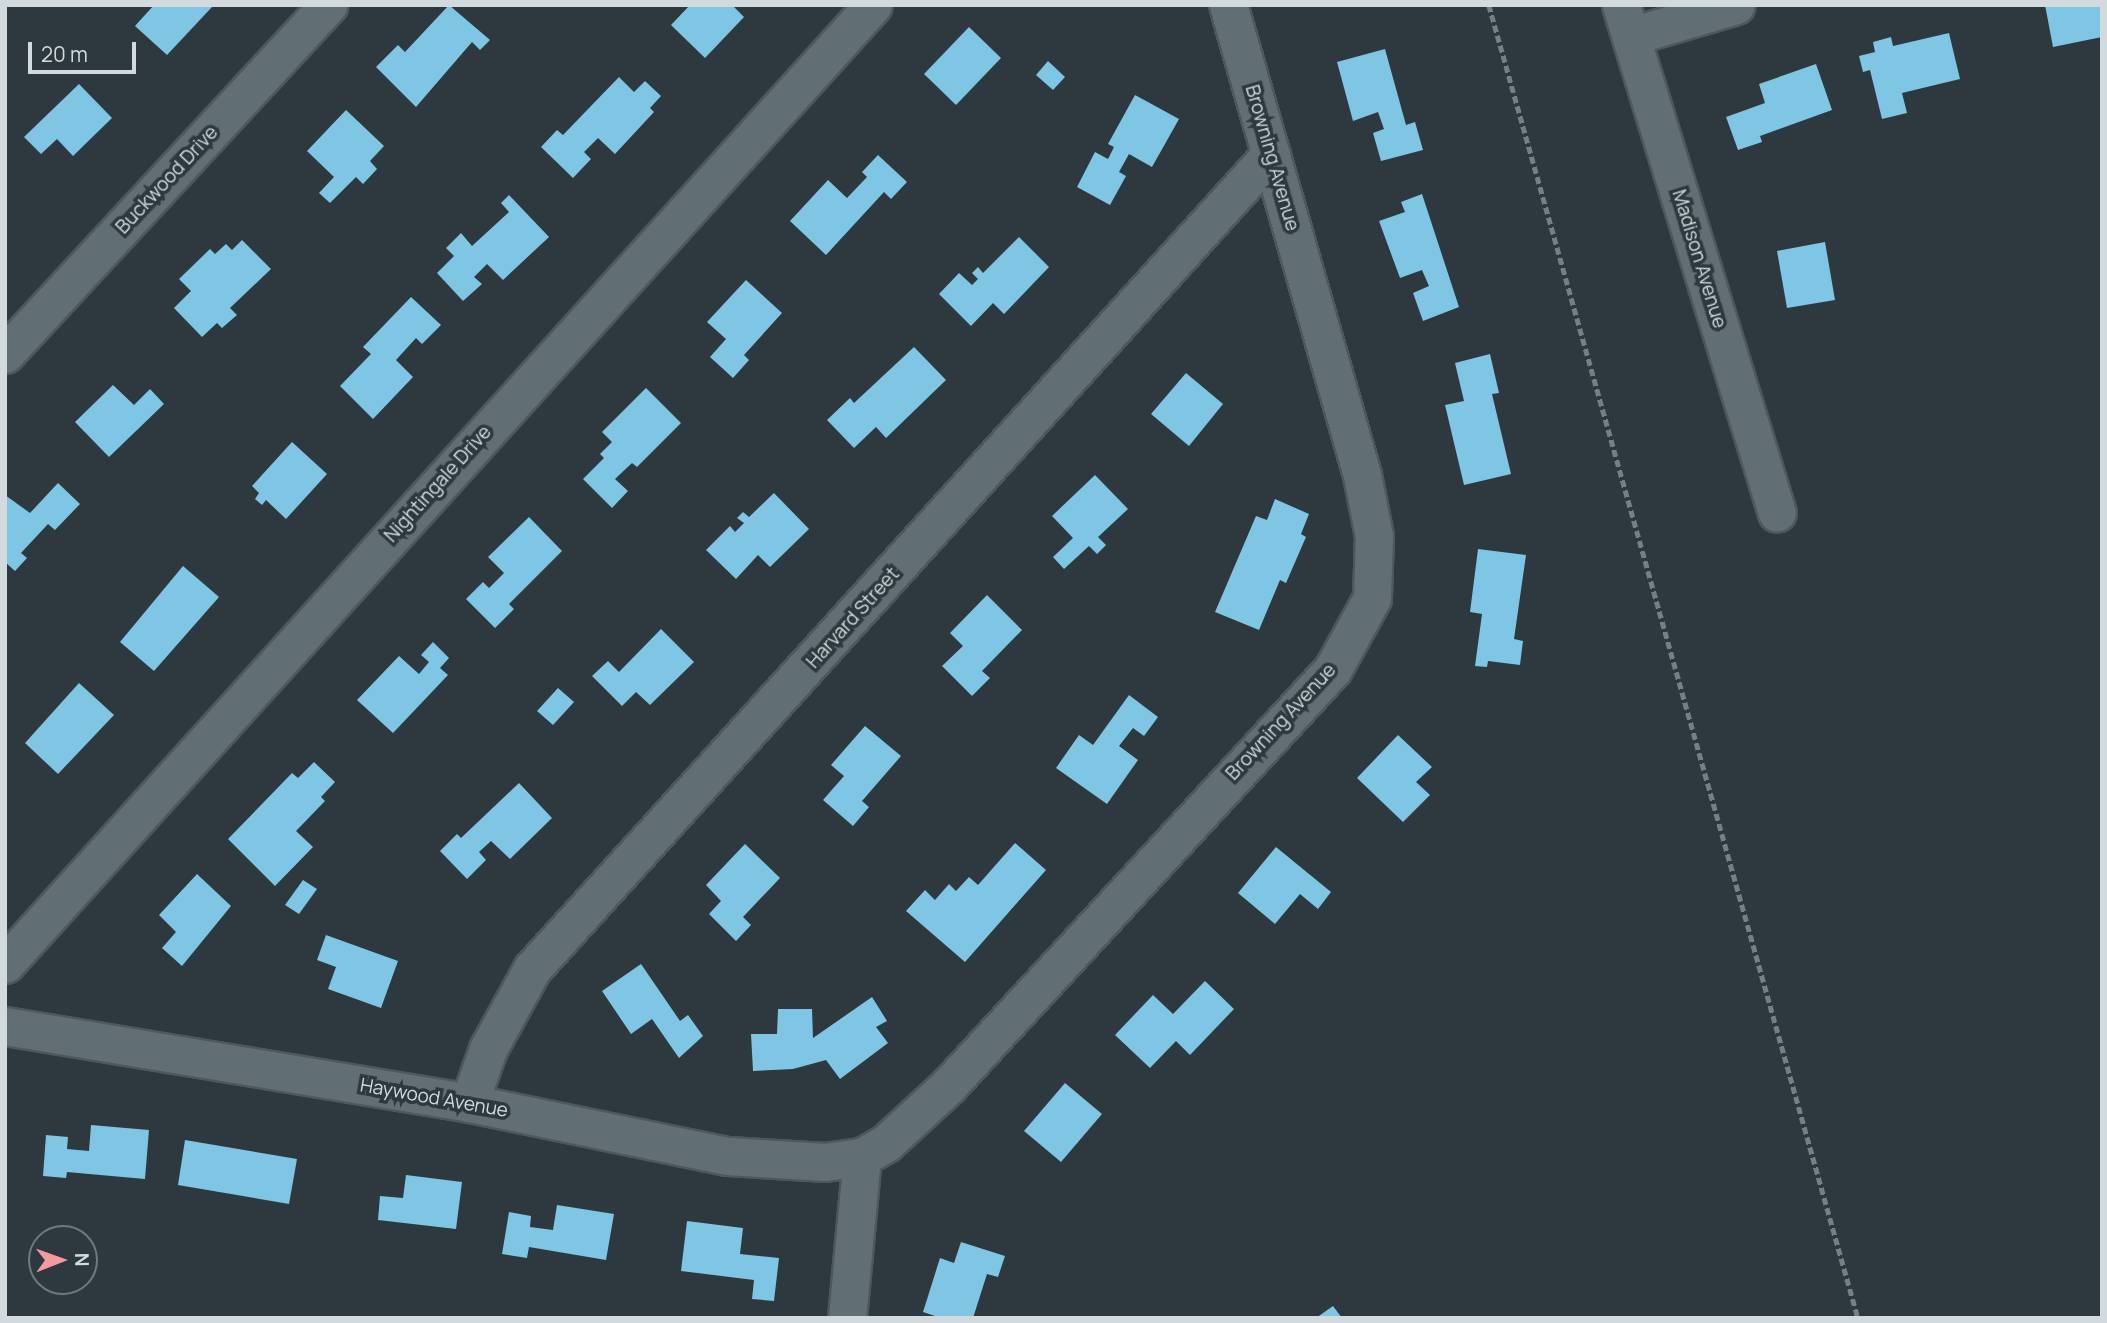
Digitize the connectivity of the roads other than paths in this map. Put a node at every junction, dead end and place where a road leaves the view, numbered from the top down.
1 (328, 5) edge
2 (873, 5) edge
3 (1228, 5) edge
4 (1736, 5) edge
5 (1626, 21) edge
6 (1271, 154) junction
7 (5, 354) edge
8 (1777, 513) dead end
9 (5, 964) edge
10 (5, 1026) edge
11 (469, 1103) junction
12 (862, 1157) junction
13 (847, 1318) edge

1 - 7 street, Buckwood Drive
2 - 9 street, Nightingale Drive
3 - 6 street, Browning Avenue
4 - 5 street
5 - 8 street, Madison Avenue
6 - 11 street, Harvard Street
6 - 12 street, Browning Avenue
10 - 11 street, Haywood Avenue
11 - 12 street, Haywood Avenue
12 - 13 street

